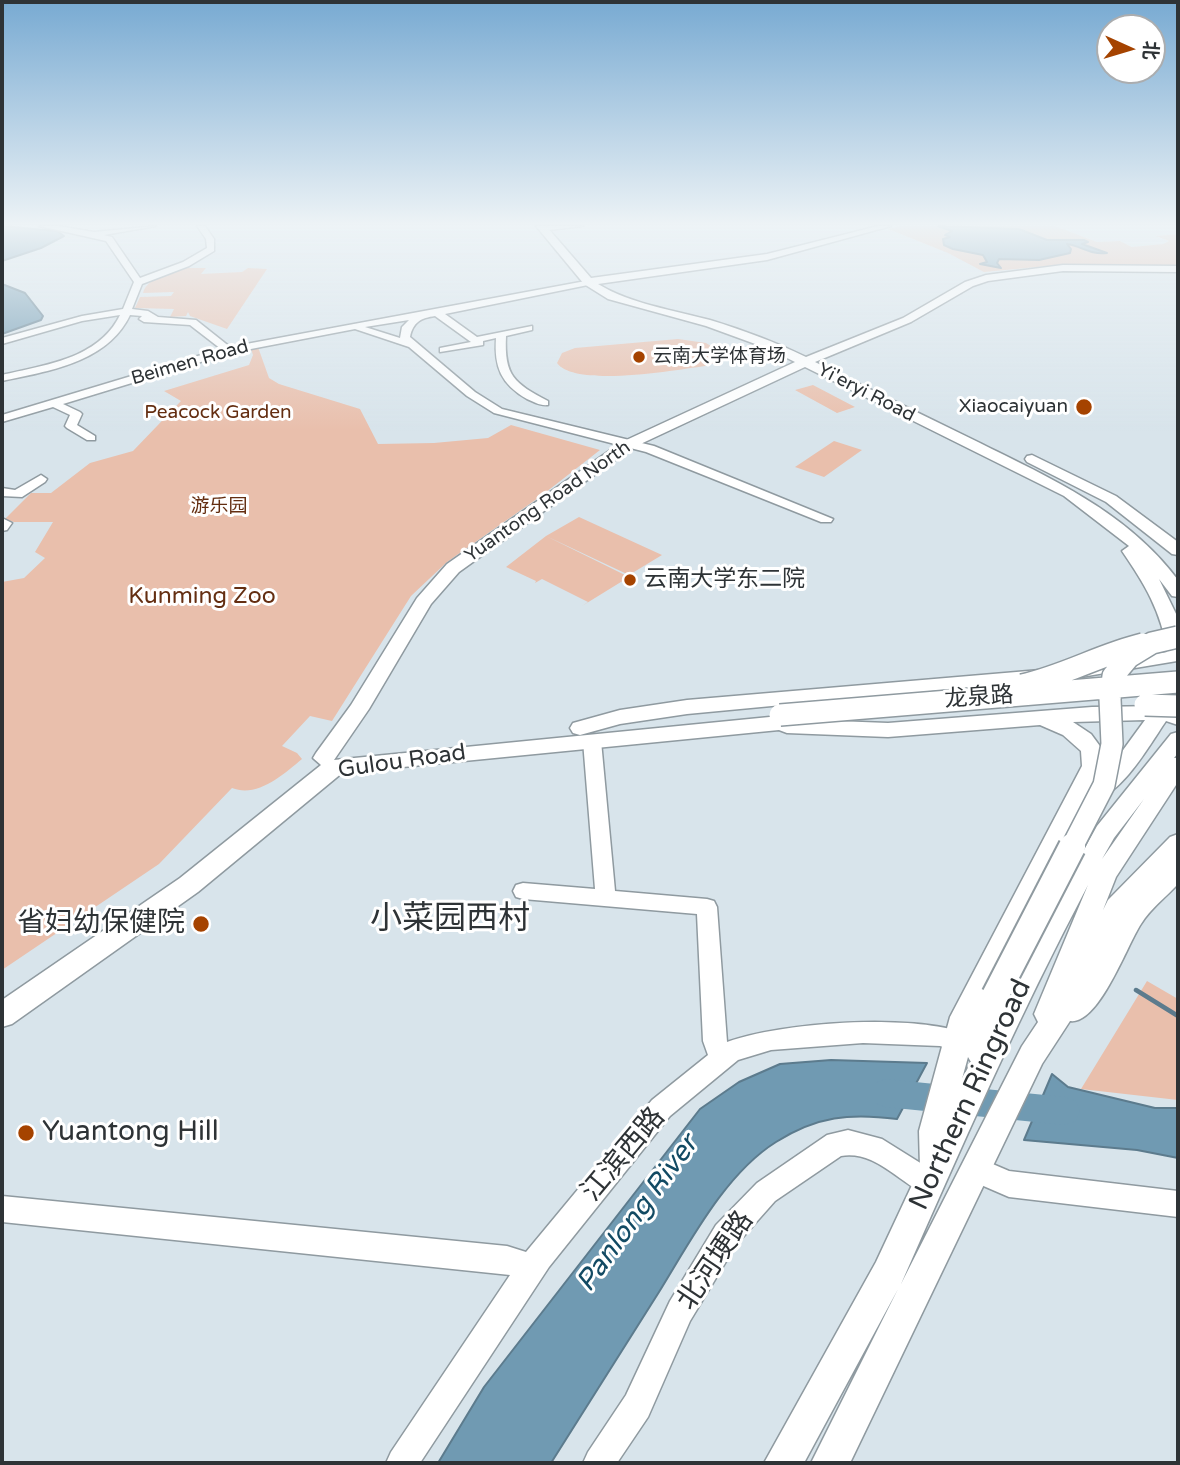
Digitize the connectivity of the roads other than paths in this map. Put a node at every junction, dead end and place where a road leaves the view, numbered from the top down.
1 (134, 294) edge
2 (527, 294) edge
3 (608, 294) edge
4 (951, 294) edge
5 (436, 313) junction
6 (419, 316) junction
7 (125, 318) junction
8 (349, 327) junction
9 (529, 328) dead end
10 (501, 334) junction
11 (475, 340) junction
12 (2, 341) edge
13 (410, 344) junction
14 (228, 350) junction
15 (444, 350) dead end
16 (809, 360) junction
17 (2, 379) edge
18 (53, 403) junction
19 (544, 403) dead end
20 (2, 419) edge
21 (91, 438) dead end
22 (978, 438) junction
23 (626, 445) junction
24 (993, 456) junction
25 (41, 479) dead end
26 (2, 492) edge
27 (826, 519) dead end
28 (1178, 550) edge
29 (1178, 573) edge
30 (1178, 592) edge
31 (1152, 643) junction
32 (1176, 650) edge
33 (1178, 682) edge
34 (1178, 689) edge
35 (1171, 713) edge
36 (780, 715) joint
37 (1040, 718) junction
38 (840, 720) junction
39 (760, 725) junction
40 (586, 734) junction
41 (1178, 739) edge
42 (338, 760) junction
43 (1178, 765) edge
44 (1065, 823) junction
45 (1178, 843) edge
46 (1178, 869) edge
47 (523, 891) dead end
48 (606, 900) junction
49 (2, 998) edge
50 (2, 1015) edge
51 (957, 1051) junction
52 (1031, 1055) junction
53 (721, 1059) junction
54 (973, 1088) junction
55 (942, 1136) junction
56 (974, 1169) junction
57 (932, 1177) junction
58 (1178, 1204) edge
59 (2, 1209) edge
60 (532, 1268) junction
61 (402, 1463) edge
62 (599, 1463) edge
63 (783, 1463) edge
64 (830, 1463) edge

1 - 7 street
2 - 5 street, Beimen Road
3 - 16 main road, Yi'eryi Road
4 - 16 main road, Yuantong Road North
5 - 6 street, Beimen Road
5 - 11 street
6 - 8 street, Beimen Road
6 - 13 street
7 - 12 street
7 - 14 street
7 - 17 street
8 - 13 street
8 - 14 street, Beimen Road
9 - 10 street
10 - 11 street
10 - 19 street
11 - 15 street
13 - 23 street
14 - 18 street, Beimen Road
16 - 22 main road, Yi'eryi Road
16 - 23 main road, Yuantong Road North
16 - 24 main road, Yi'eryi Road
18 - 20 street, Beimen Road
18 - 21 street
22 - 28 main road
22 - 29 main road, Yi'eryi Road
23 - 27 street
23 - 42 main road, Yuantong Road North
24 - 30 main road, Yi'eryi Road
24 - 32 main road
25 - 26 street
31 - 32 main road, bridge
31 - 40 main road, bridge
31 - 54 main road, bridge
32 - 35 main road
32 - 40 main road
33 - 36 main road, 龙泉路, bridge
34 - 38 main road, 龙泉路
35 - 37 main road
35 - 38 main road, bridge
35 - 44 main road
36 - 40 main road, Gulou Road
37 - 39 main road
37 - 44 main road
38 - 39 main road
39 - 40 main road, Gulou Road
40 - 42 main road, Gulou Road
40 - 42 main road, Gulou Road
40 - 48 street
41 - 54 main road, Northern Ringroad
42 - 49 main road, Gulou Road
42 - 50 main road, Gulou Road
43 - 52 main road, Northern Ringroad
44 - 51 main road
45 - 52 main road
46 - 52 main road
47 - 48 street
48 - 53 street
51 - 53 street, 江滨西路
51 - 55 main road
52 - 56 main road, Northern Ringroad
53 - 60 street, 江滨西路
54 - 55 main road, Northern Ringroad
55 - 57 main road, Northern Ringroad
56 - 58 street
56 - 64 main road, Northern Ringroad
57 - 62 street, 北河埂路
57 - 63 main road, Northern Ringroad
59 - 60 street
60 - 61 street, 江滨西路

